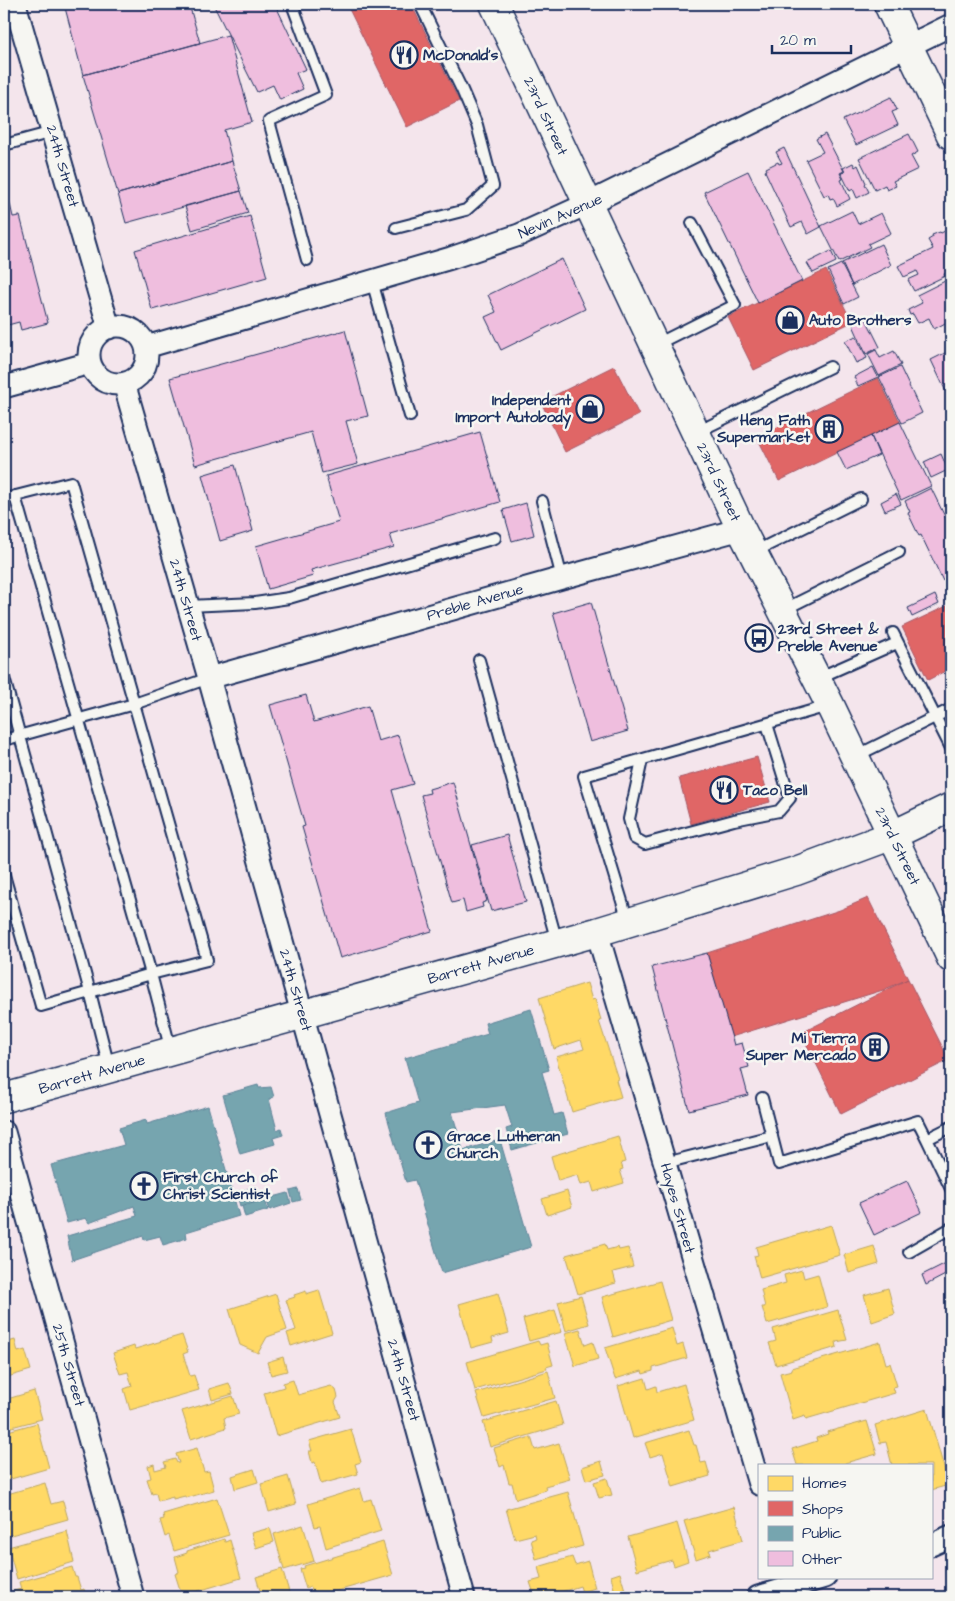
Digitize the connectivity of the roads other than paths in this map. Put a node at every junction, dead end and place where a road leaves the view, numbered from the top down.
1 (15, 4) edge
2 (292, 4) edge
3 (420, 4) edge
4 (494, 4) edge
5 (888, 4) edge
6 (951, 25) edge
7 (909, 46) junction
8 (53, 132) junction
9 (951, 135) edge
10 (4, 144) edge
11 (587, 204) junction
12 (692, 223) dead end
13 (396, 228) dead end
14 (307, 260) dead end
15 (372, 281) junction
16 (109, 328) junction
17 (654, 345) junction
18 (146, 347) junction
19 (90, 363) junction
20 (830, 367) dead end
21 (124, 383) junction
22 (4, 387) edge
23 (410, 416) dead end
24 (696, 433) junction
25 (15, 496) junction
26 (861, 498) dead end
27 (4, 499) edge
28 (542, 501) dead end
29 (741, 529) junction
30 (495, 538) dead end
31 (899, 552) dead end
32 (753, 553) junction
33 (562, 578) junction
34 (188, 606) junction
35 (782, 610) junction
36 (893, 633) dead end
37 (897, 643) junction
38 (479, 660) dead end
39 (4, 678) edge
40 (209, 678) junction
41 (817, 679) junction
42 (134, 704) junction
43 (830, 705) junction
44 (951, 709) edge
45 (936, 718) junction
46 (78, 719) junction
47 (767, 724) junction
48 (20, 736) junction
49 (4, 740) edge
50 (951, 748) edge
51 (855, 757) junction
52 (642, 760) junction
53 (951, 807) edge
54 (893, 835) junction
55 (4, 875) edge
56 (629, 922) junction
57 (597, 932) junction
58 (557, 943) junction
59 (951, 958) edge
60 (151, 974) junction
61 (90, 992) junction
62 (302, 1014) junction
63 (171, 1052) junction
64 (109, 1069) junction
65 (4, 1098) edge
66 (762, 1098) dead end
67 (951, 1127) edge
68 (4, 1132) edge
69 (772, 1136) junction
70 (927, 1139) junction
71 (665, 1163) junction
72 (951, 1189) edge
73 (951, 1228) edge
74 (909, 1252) dead end
75 (758, 1481) edge
76 (951, 1536) edge
77 (932, 1545) edge
78 (819, 1578) edge
79 (788, 1583) edge
80 (133, 1597) edge
81 (464, 1597) edge
82 (758, 1597) edge

1 - 8 street, 24th Street
2 - 14 lane
3 - 13 lane
4 - 11 main road, 23rd Street
5 - 7 main road
6 - 7 street, Nevin Avenue
7 - 9 main road
7 - 11 street, Nevin Avenue
8 - 10 lane
8 - 16 street, 24th Street
11 - 15 street, Nevin Avenue
11 - 17 main road, 23rd Street
12 - 17 lane
15 - 18 street, Nevin Avenue
15 - 23 lane
16 - 18 street
16 - 19 street
17 - 24 main road, 23rd Street
18 - 21 street
19 - 21 street
19 - 22 street
20 - 24 lane
21 - 34 street, 24th Street
24 - 29 main road, 23rd Street
25 - 27 lane
25 - 42 lane
25 - 46 lane
26 - 32 lane
28 - 33 lane
29 - 32 main road, 23rd Street
29 - 33 street, Preble Avenue
30 - 34 lane
31 - 35 lane
32 - 35 main road, 23rd Street
33 - 40 street, Preble Avenue
34 - 40 street, 24th Street
35 - 41 main road, 23rd Street
36 - 37 lane
37 - 41 lane
37 - 45 lane
38 - 58 lane
39 - 48 lane
40 - 42 lane
40 - 62 street, 24th Street
41 - 43 main road, 23rd Street
42 - 46 lane
42 - 60 lane
43 - 47 lane
43 - 51 main road, 23rd Street
44 - 45 lane
45 - 50 lane
45 - 51 lane
46 - 48 lane
46 - 60 lane
47 - 52 lane
47 - 52 lane
48 - 49 lane
48 - 61 lane
51 - 54 main road, 23rd Street
52 - 56 lane
53 - 54 main road, Barrett Avenue
54 - 56 main road, Barrett Avenue
54 - 59 main road, 23rd Street
55 - 61 lane
56 - 57 main road, Barrett Avenue
57 - 58 main road, Barrett Avenue
57 - 71 street, Hayes Street
58 - 62 main road, Barrett Avenue
60 - 61 lane
60 - 63 lane
61 - 64 lane
62 - 63 main road, Barrett Avenue
62 - 81 street, 24th Street
63 - 64 main road, Barrett Avenue
64 - 65 main road, Barrett Avenue
66 - 69 lane
67 - 70 lane
68 - 80 street, 25th Street
69 - 70 lane
69 - 71 lane
70 - 72 lane
71 - 75 street, Hayes Street
73 - 74 lane
76 - 77 street
78 - 79 street
79 - 82 street

